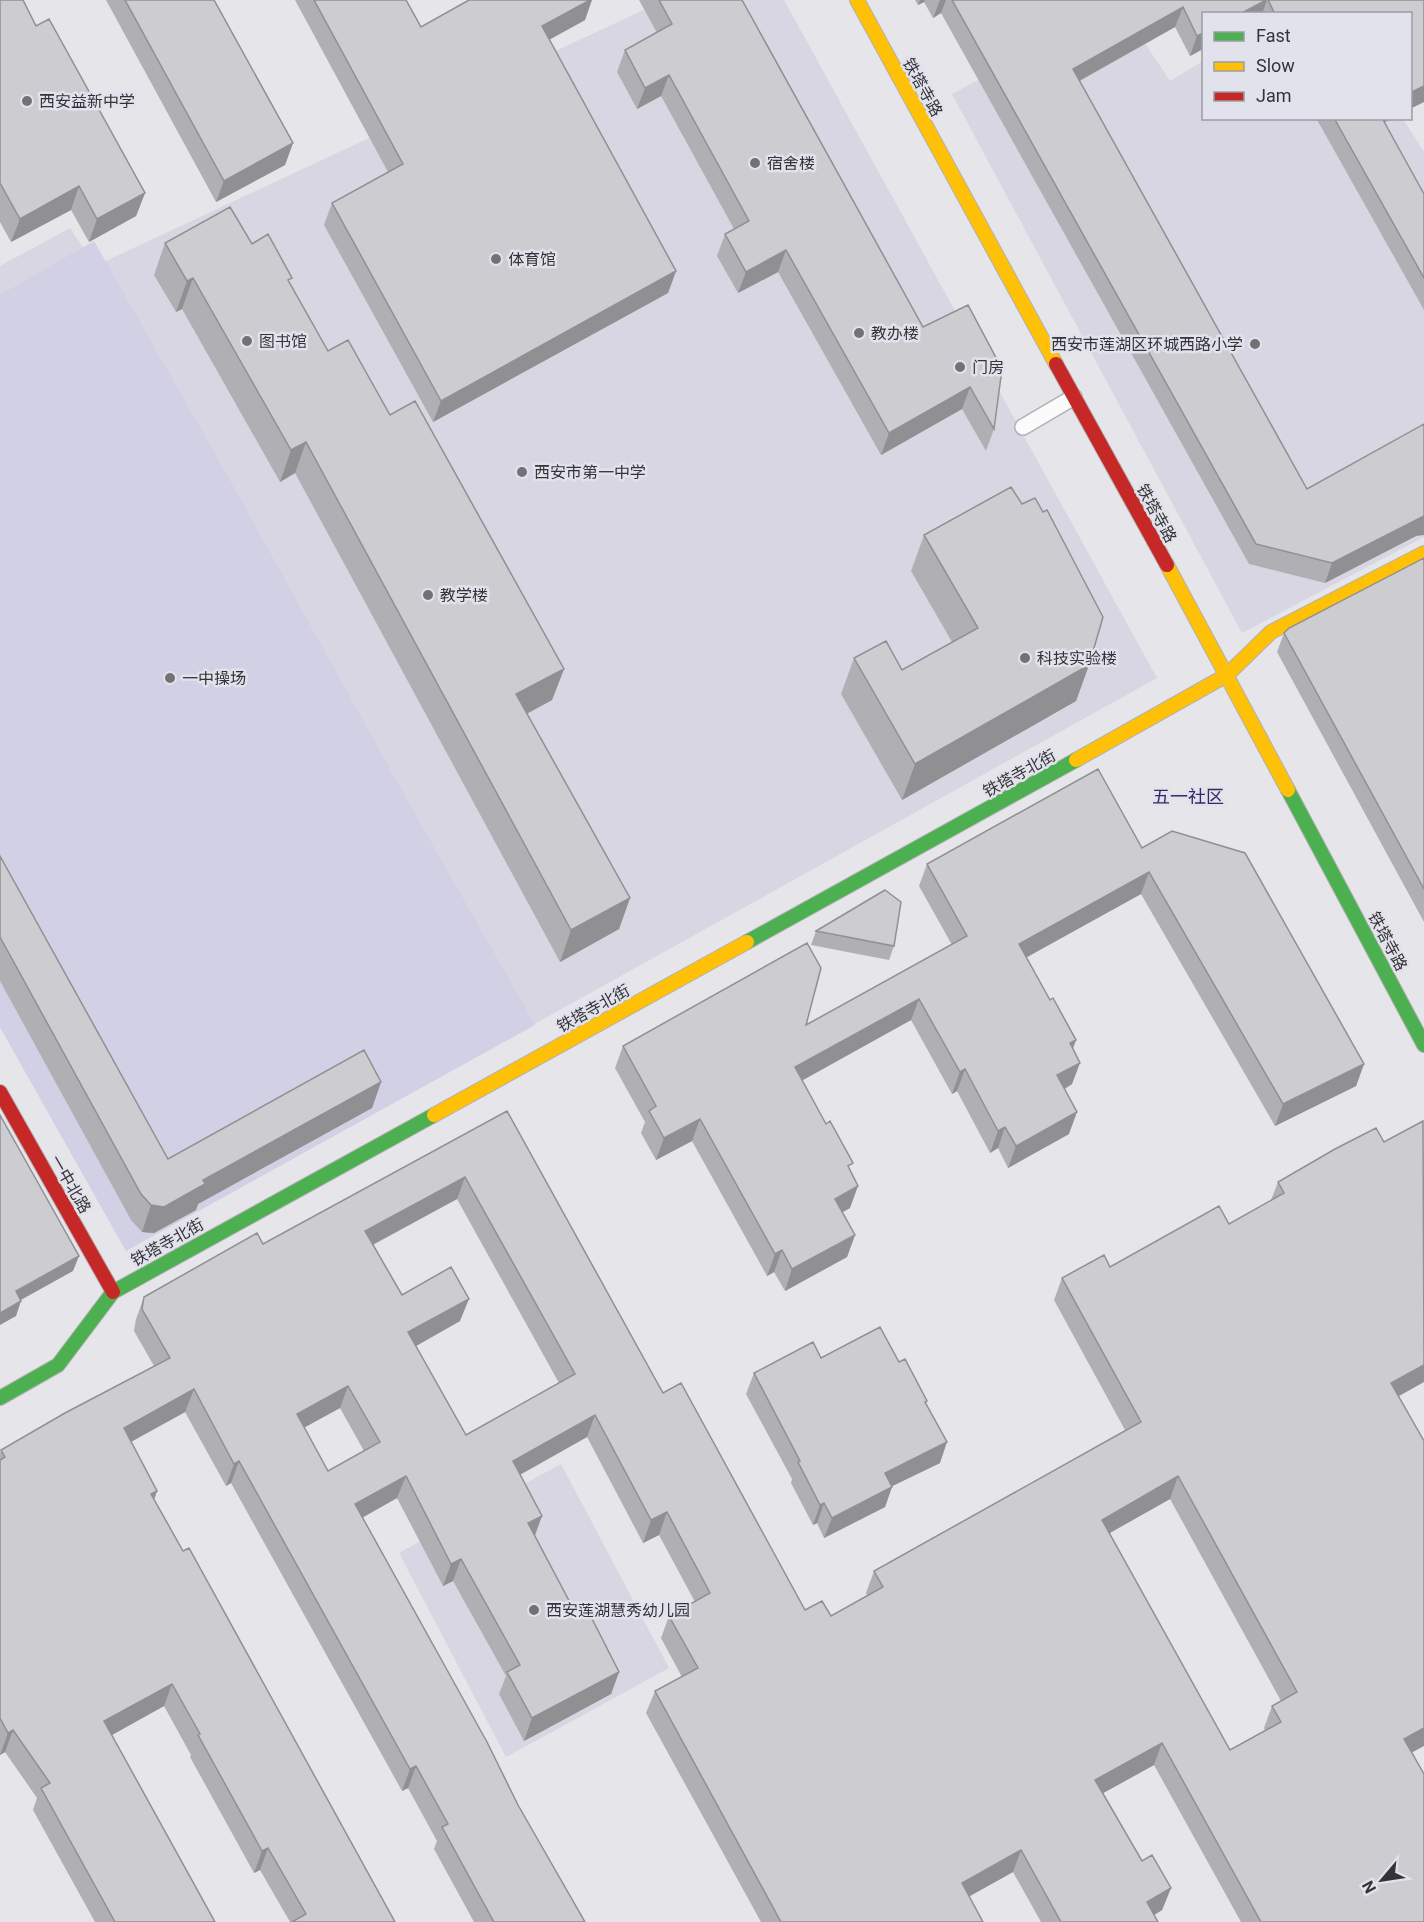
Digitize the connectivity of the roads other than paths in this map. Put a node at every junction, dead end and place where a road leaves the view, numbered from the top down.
1 (857, 0) edge
2 (1074, 397) junction
3 (1023, 427) dead end
4 (1424, 553) edge
5 (1227, 675) junction
6 (1424, 1045) edge
7 (0, 1092) edge
8 (112, 1292) junction
9 (0, 1398) edge

1 - 2 street, 铁塔寺路
2 - 3 lane
2 - 5 street, 铁塔寺路
4 - 5 street, 铁塔寺北街
5 - 6 street, 铁塔寺路
5 - 8 street, 铁塔寺北街
7 - 8 street, 一中北路
8 - 9 street, 铁塔寺北街

